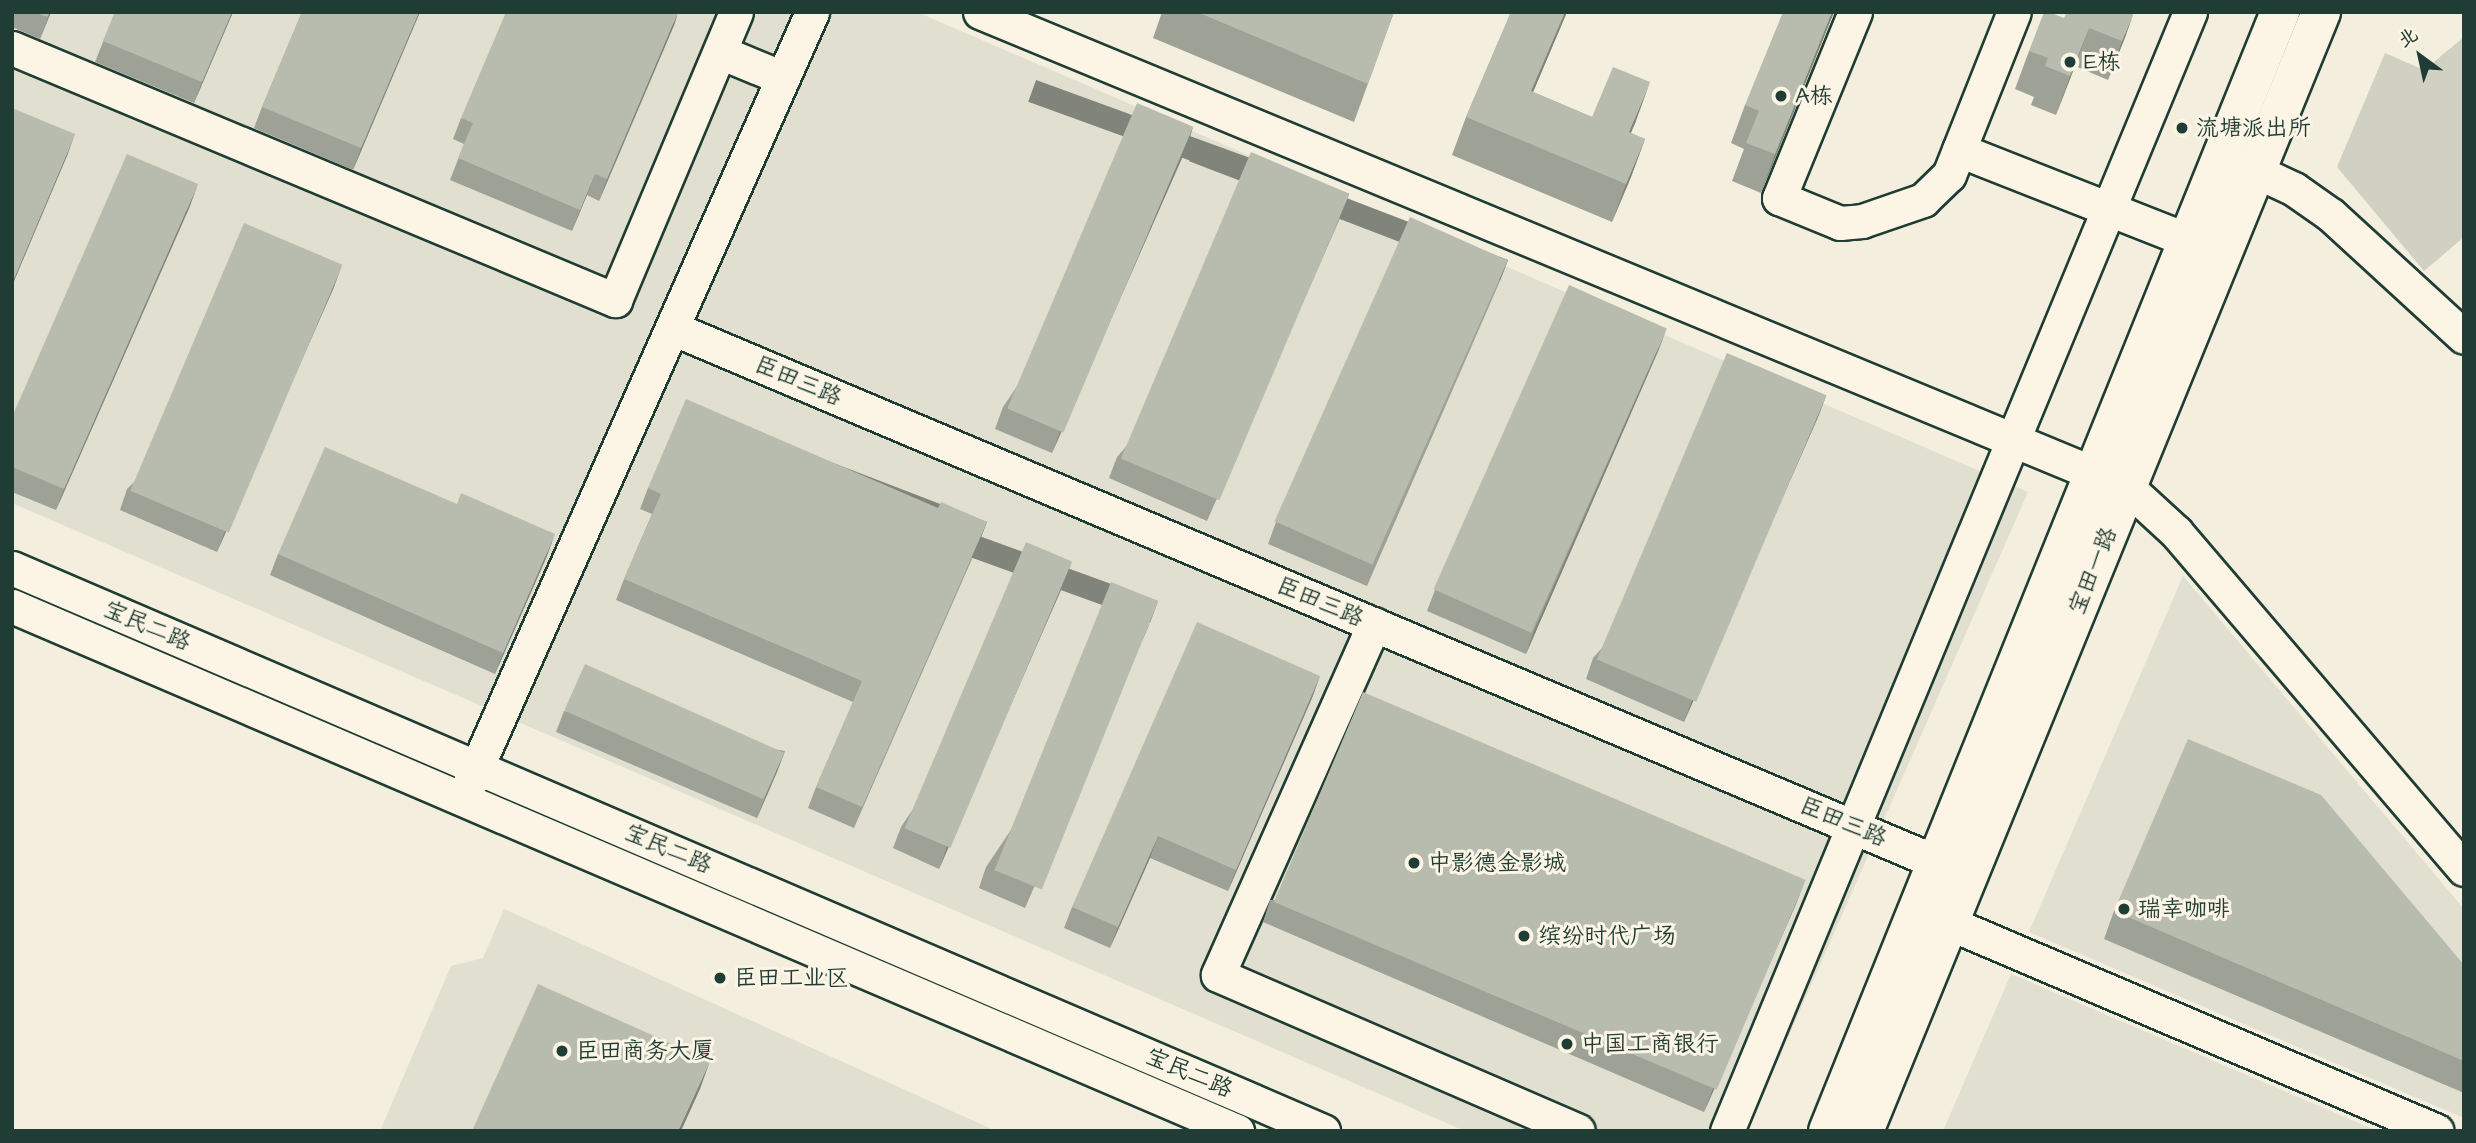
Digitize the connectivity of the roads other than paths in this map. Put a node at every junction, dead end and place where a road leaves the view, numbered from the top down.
1 (737, 12) edge
2 (812, 12) edge
3 (981, 12) edge
4 (1855, 12) edge
5 (2014, 12) edge
6 (2190, 12) edge
7 (2280, 12) edge
8 (2321, 12) edge
9 (12, 48) edge
10 (720, 52) junction
11 (783, 78) junction
12 (1959, 150) junction
13 (2222, 156) junction
14 (2256, 171) junction
15 (2109, 210) junction
16 (2188, 240) junction
17 (672, 328) junction
18 (2464, 337) edge
19 (2014, 439) junction
20 (2110, 480) junction
21 (12, 568) edge
22 (12, 606) edge
23 (1374, 624) junction
24 (477, 767) junction
25 (463, 799) junction
26 (1853, 827) junction
27 (1952, 868) junction
28 (2464, 869) edge
29 (1949, 923) junction
30 (1237, 1131) edge
31 (1323, 1131) edge
32 (1578, 1131) edge
33 (1727, 1131) edge
34 (1828, 1131) edge
35 (1864, 1131) edge
36 (2437, 1131) edge

1 - 10 street
2 - 11 street
3 - 19 street
4 - 12 street
5 - 12 street
6 - 15 street
7 - 13 main road, 宝田一路
8 - 14 main road, 宝田一路
9 - 10 street
10 - 11 street
11 - 17 street
12 - 15 street
13 - 14 street
13 - 16 main road, 宝田一路
14 - 18 street
14 - 20 main road, 宝田一路
15 - 16 street
15 - 19 street
16 - 20 main road, 宝田一路
17 - 23 street, 臣田三路
17 - 24 street
19 - 20 street
19 - 26 street
20 - 27 main road, 宝田一路
20 - 28 street
21 - 24 street, 宝民二路
22 - 25 street, 宝民二路
23 - 26 street, 臣田三路
23 - 32 street
24 - 25 street
24 - 31 street, 宝民二路
25 - 30 street, 宝民二路
26 - 27 street, 臣田三路
26 - 33 street
27 - 29 main road, 宝田一路
27 - 34 main road, 宝田一路
29 - 35 main road, 宝田一路
29 - 36 street

